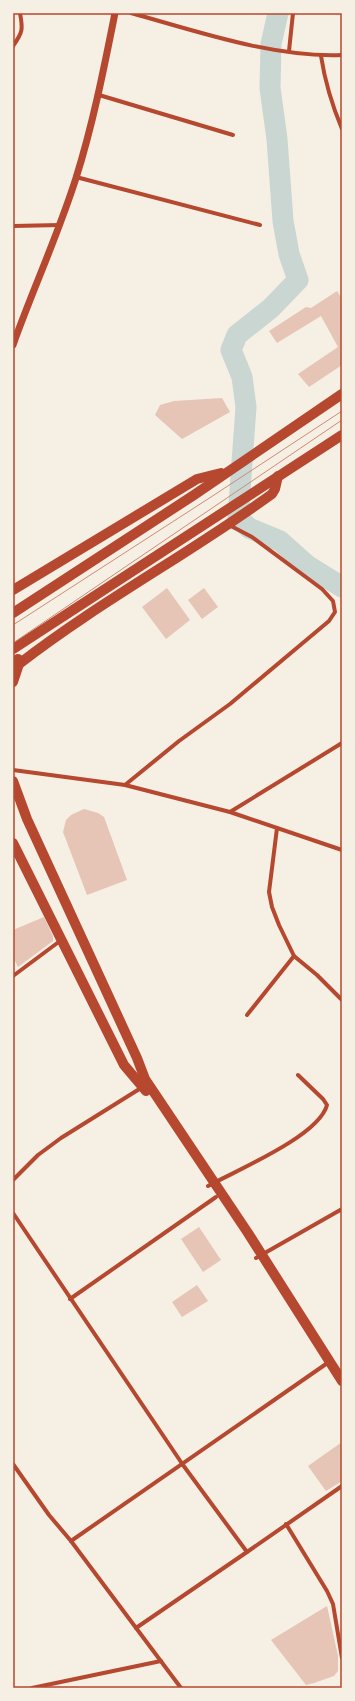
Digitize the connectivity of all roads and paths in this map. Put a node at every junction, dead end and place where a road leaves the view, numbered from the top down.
1 (20, 13) edge
2 (115, 13) edge
3 (131, 13) edge
4 (293, 13) edge
5 (13, 46) edge
6 (289, 51) junction
7 (342, 55) edge
8 (321, 56) junction
9 (99, 95) junction
10 (342, 129) edge
11 (233, 135) dead end
12 (76, 177) junction
13 (60, 225) junction
14 (260, 225) dead end
15 (13, 226) edge
16 (13, 345) edge
17 (342, 394) edge
18 (342, 435) edge
19 (226, 472) junction
20 (278, 476) junction
21 (232, 523) junction
22 (13, 590) edge
23 (13, 614) edge
24 (13, 642) edge
25 (15, 650) edge
26 (19, 664) junction
27 (13, 682) edge
28 (342, 743) edge
29 (13, 770) edge
30 (13, 781) edge
31 (125, 785) junction
32 (230, 812) junction
33 (277, 828) junction
34 (13, 843) edge
35 (342, 850) edge
36 (61, 940) junction
37 (294, 956) junction
38 (13, 976) edge
39 (342, 1000) edge
40 (247, 1015) dead end
41 (298, 1075) dead end
42 (144, 1086) junction
43 (13, 1180) edge
44 (211, 1184) junction
45 (216, 1197) junction
46 (342, 1209) edge
47 (13, 1213) edge
48 (259, 1257) junction
49 (70, 1299) junction
50 (326, 1364) junction
51 (342, 1381) edge
52 (342, 1391) edge
53 (13, 1464) edge
54 (183, 1465) junction
55 (18, 1471) junction
56 (13, 1474) edge
57 (342, 1486) edge
58 (286, 1524) junction
59 (71, 1541) junction
60 (247, 1552) junction
61 (136, 1628) junction
62 (342, 1658) edge
63 (160, 1661) junction
64 (32, 1688) edge
65 (181, 1688) edge

1 - 5 street
2 - 9 street
3 - 6 street
4 - 6 street
6 - 8 street
7 - 8 street
8 - 10 street
9 - 11 street
9 - 12 street
12 - 13 street
12 - 14 street
13 - 15 street
13 - 16 street
17 - 19 main road
18 - 20 main road
19 - 22 main road
19 - 23 main road
20 - 21 main road
20 - 25 main road
21 - 26 main road
21 - 31 street
24 - 25 main road
25 - 26 main road
26 - 27 main road
28 - 32 street
29 - 31 street
30 - 44 main road
31 - 32 street
32 - 33 street
33 - 35 street
33 - 37 street
34 - 36 main road
36 - 38 street
36 - 42 main road
37 - 39 street
37 - 40 street
41 - 44 street
42 - 43 street
42 - 44 main road
44 - 45 main road
44 - 48 main road
45 - 48 main road
45 - 49 street
46 - 48 street
47 - 49 street
48 - 50 main road
48 - 51 main road
49 - 54 street
50 - 52 main road
50 - 54 street
53 - 55 street
54 - 59 street
54 - 60 street
55 - 56 street
55 - 59 street
57 - 58 street
58 - 60 street
58 - 62 street
59 - 61 street
60 - 61 street
61 - 63 street
63 - 64 street
63 - 65 street

